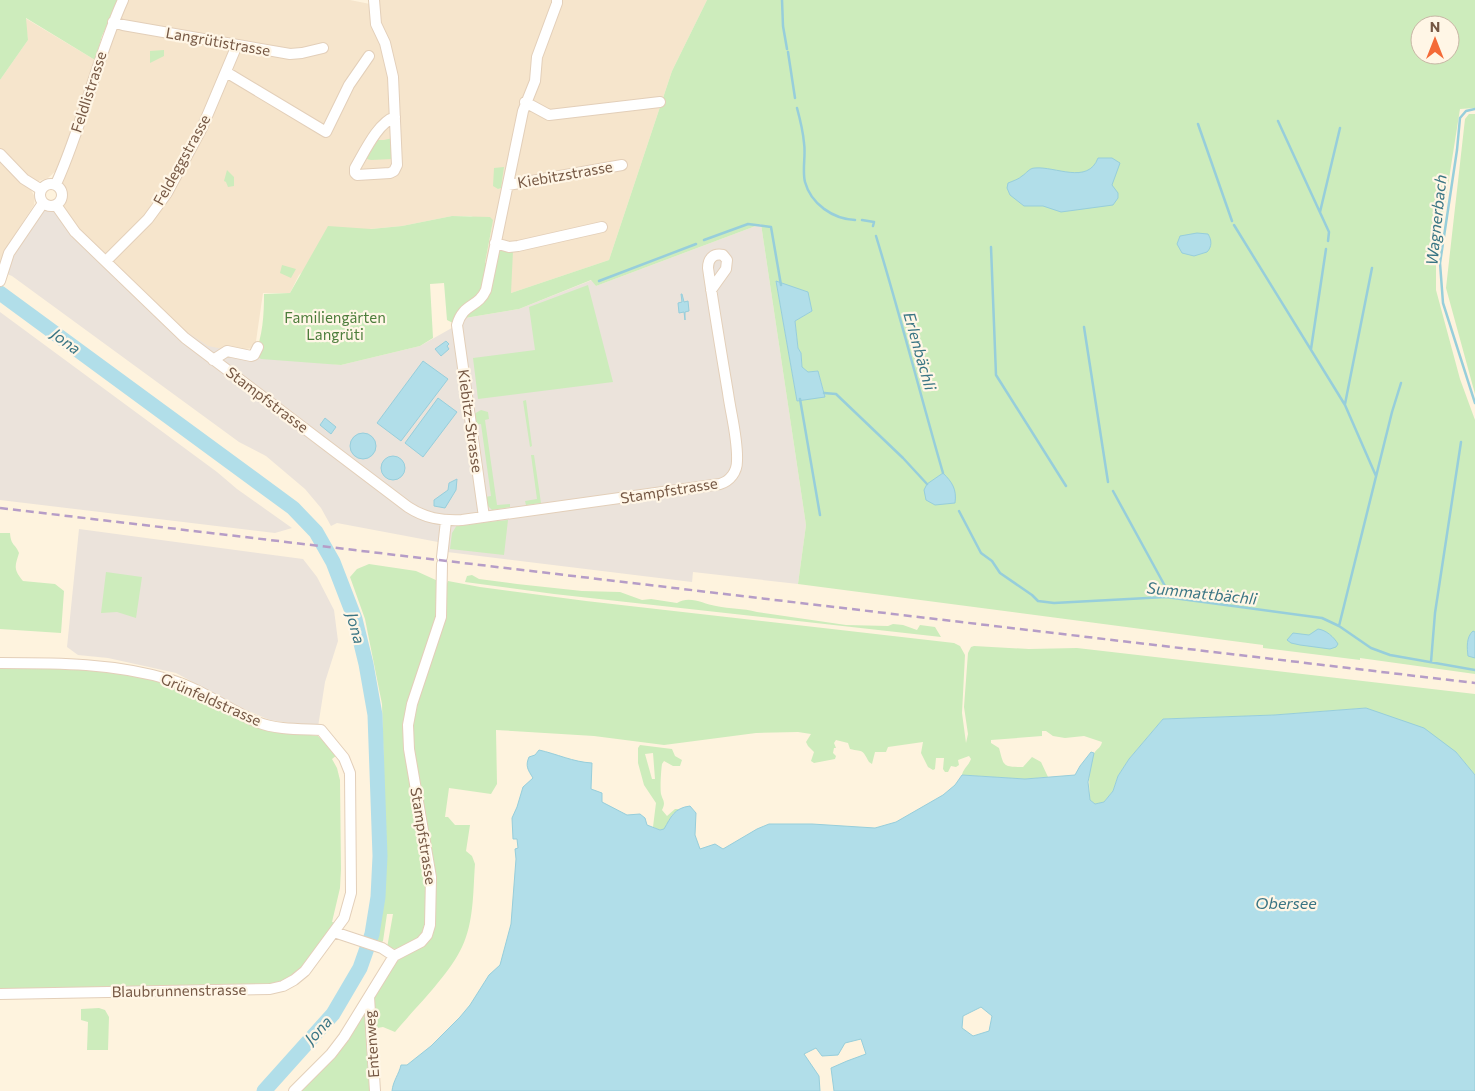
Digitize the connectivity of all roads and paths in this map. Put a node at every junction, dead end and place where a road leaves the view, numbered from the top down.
1 (123, 0) edge
2 (374, 0) edge
3 (556, 0) edge
4 (113, 22) junction
5 (237, 45) junction
6 (323, 48) dead end
7 (369, 56) dead end
8 (226, 72) junction
9 (525, 102) junction
10 (660, 102) dead end
11 (395, 117) junction
12 (0, 154) edge
13 (622, 165) dead end
14 (56, 184) junction
15 (508, 185) junction
16 (40, 189) junction
17 (43, 203) junction
18 (56, 204) junction
19 (602, 227) dead end
20 (495, 243) junction
21 (106, 261) junction
22 (1, 277) edge
23 (711, 290) dead end
24 (457, 326) joint
25 (258, 348) dead end
26 (213, 360) junction
27 (484, 517) junction
28 (446, 521) junction
29 (0, 663) edge
30 (334, 932) junction
31 (394, 956) junction
32 (0, 994) edge
33 (369, 997) junction
34 (294, 1091) edge
35 (375, 1091) edge

1 - 4 street, Feldlistrasse
2 - 11 street
3 - 9 street, Kiebitzstrasse
4 - 5 street, Langrütistrasse
4 - 14 street, Feldlistrasse
5 - 6 street, Langrütistrasse
5 - 8 street, Feldeggstrasse
7 - 8 street
8 - 21 street, Feldeggstrasse
9 - 10 street
9 - 15 street, Kiebitzstrasse
11 - 11 street
12 - 16 street
13 - 15 street, Kiebitzstrasse
14 - 16 street
14 - 18 street
15 - 20 street, Kiebitzstrasse
16 - 17 street
17 - 18 street
17 - 22 street
18 - 21 street, Stampfstrasse
19 - 20 street
20 - 24 street, Kiebitzstrasse
21 - 26 street, Stampfstrasse
23 - 27 street, Stampfstrasse
24 - 27 street, Kiebitz-Strasse
25 - 26 street, Stampfstrasse
26 - 28 street, Stampfstrasse
27 - 28 street, Stampfstrasse
28 - 31 street, Stampfstrasse
29 - 30 street, Grünfeldstrasse
30 - 31 street
30 - 32 street, Blaubrunnenstrasse
31 - 33 street
33 - 34 street
33 - 35 street, Entenweg

